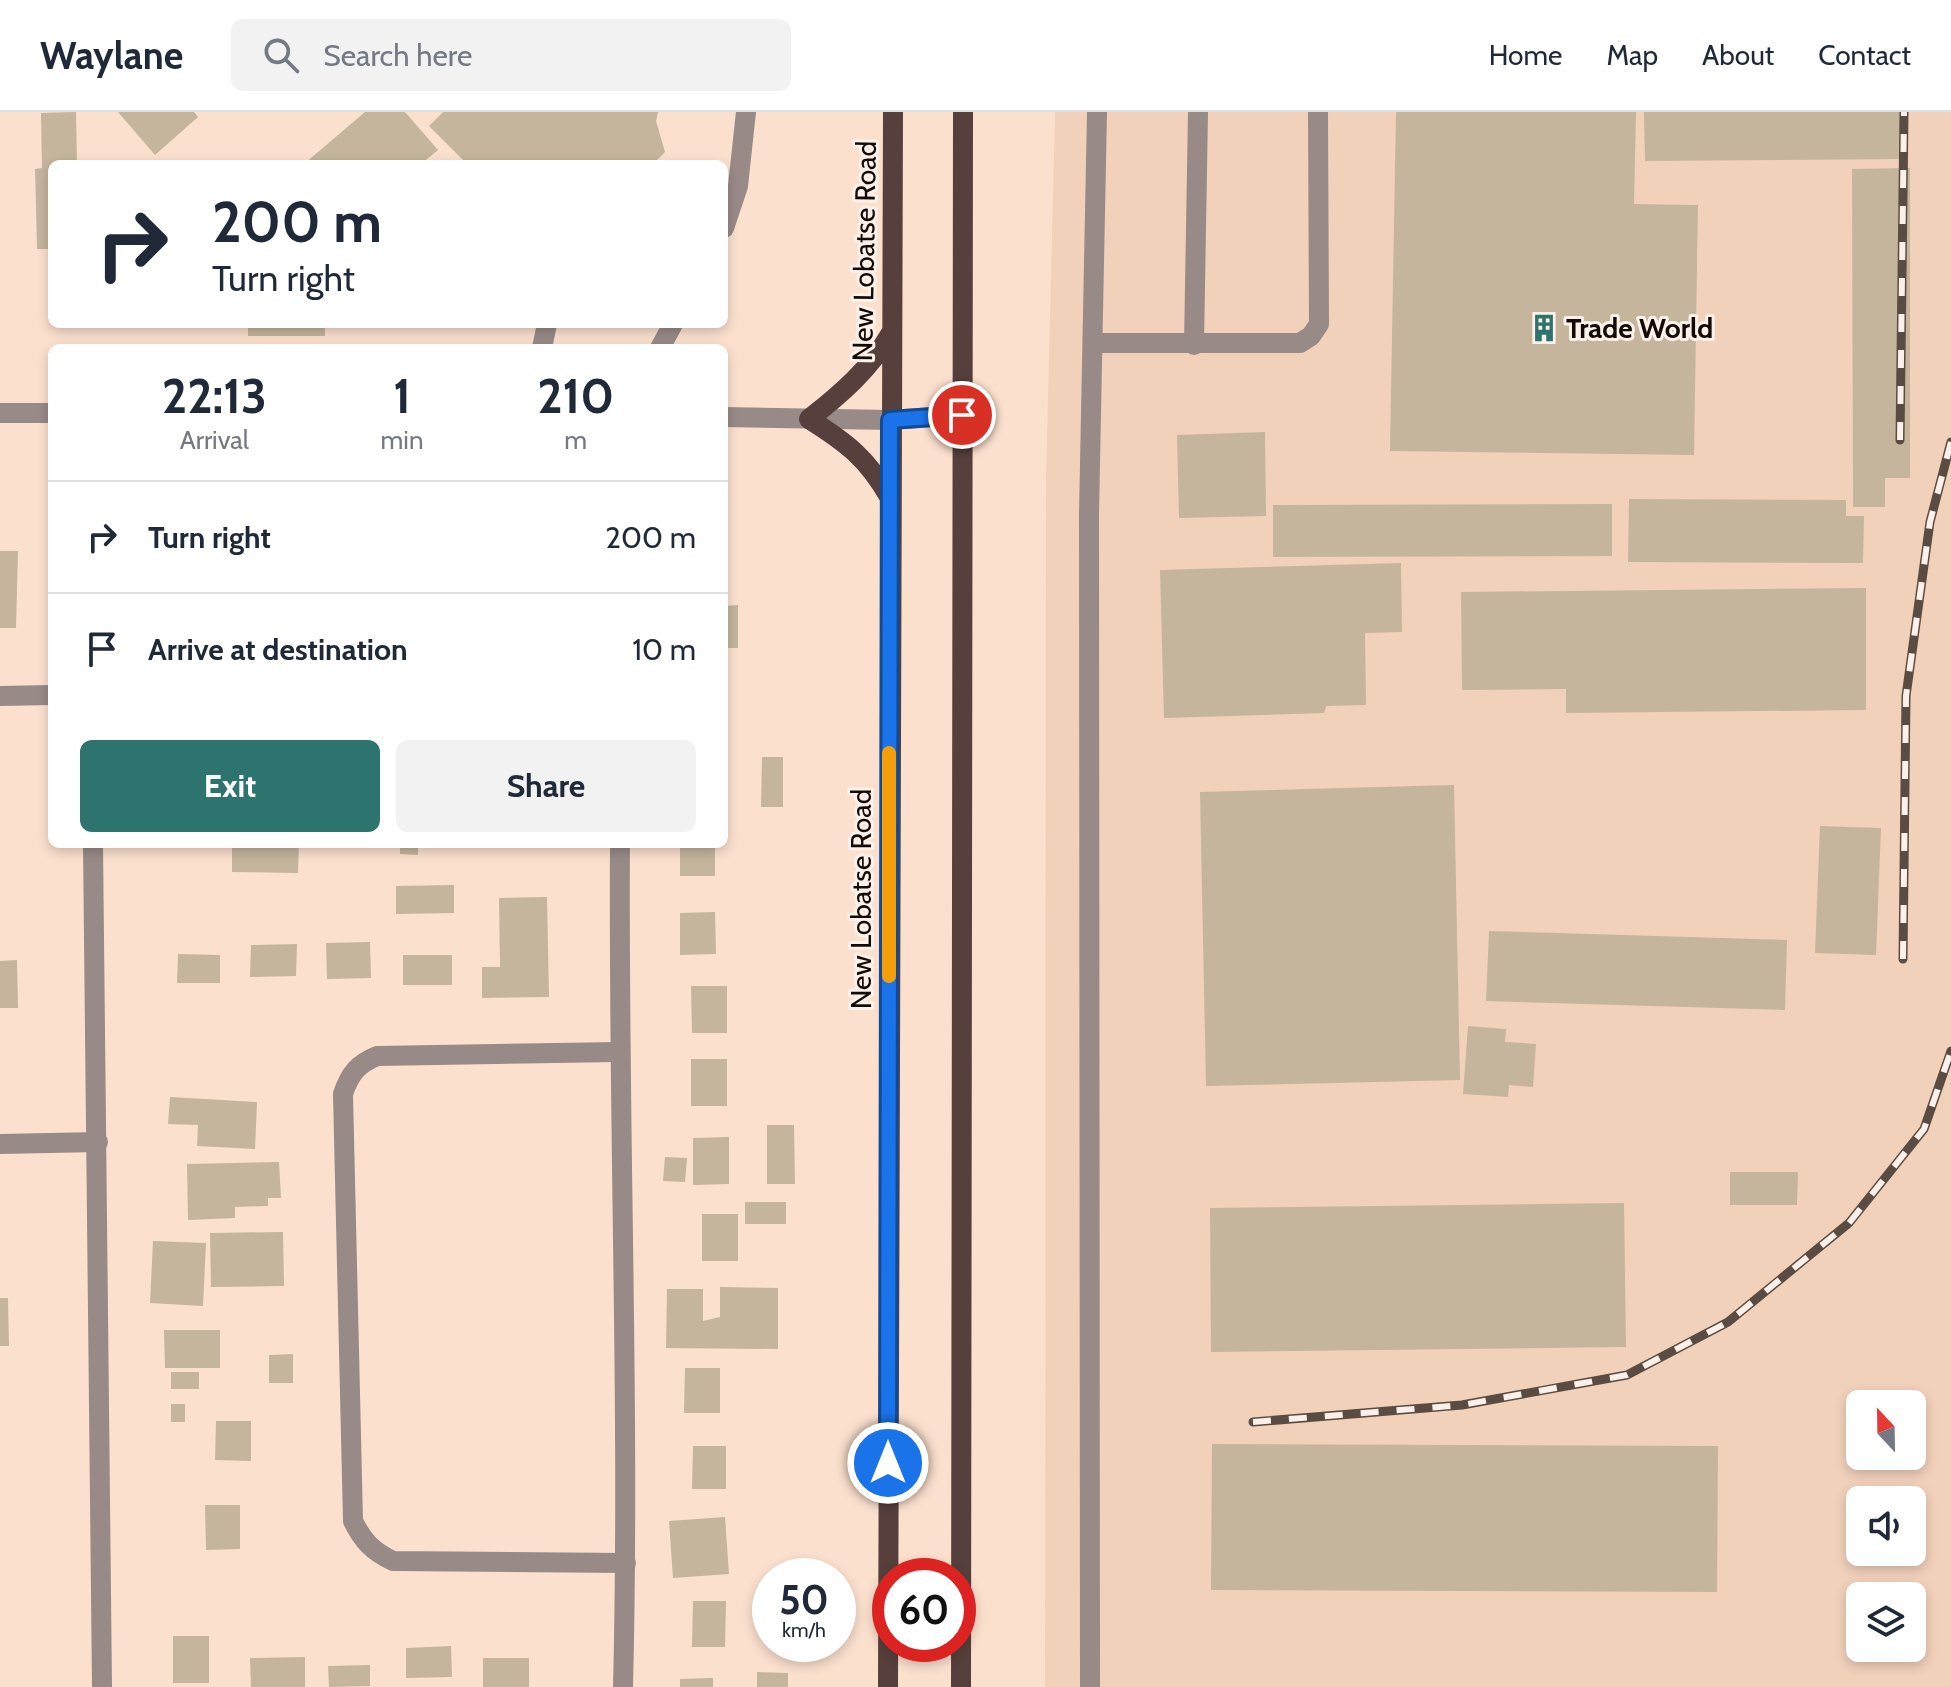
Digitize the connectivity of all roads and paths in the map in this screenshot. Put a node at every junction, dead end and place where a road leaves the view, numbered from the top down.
1 (746, 112) edge
2 (893, 112) edge
3 (963, 112) edge
4 (1097, 112) edge
5 (1198, 112) edge
6 (1318, 112) edge
7 (728, 216) edge
8 (891, 333) junction
9 (1093, 343) junction
10 (1194, 345) junction
11 (0, 413) edge
12 (48, 413) edge
13 (962, 415) junction
14 (728, 417) edge
15 (809, 419) junction
16 (890, 420) junction
17 (890, 498) junction
18 (48, 695) edge
19 (0, 696) edge
20 (93, 848) edge
21 (620, 848) edge
22 (619, 1052) junction
23 (98, 1142) junction
24 (0, 1144) edge
25 (626, 1563) junction
26 (102, 1687) edge
27 (623, 1687) edge
28 (888, 1687) edge
29 (961, 1687) edge
30 (1090, 1687) edge

1 - 7 street
2 - 8 main road, New Lobatse Road
3 - 13 main road
4 - 9 street
5 - 10 street
6 - 10 street
8 - 15 main road
8 - 16 main road, New Lobatse Road
9 - 10 street
9 - 30 street
11 - 12 street
13 - 16 street
13 - 29 main road
14 - 15 street
15 - 16 street
15 - 17 main road
16 - 17 main road, New Lobatse Road
17 - 28 main road, New Lobatse Road
18 - 19 street
20 - 23 street
21 - 22 street
22 - 25 street
22 - 25 street
23 - 24 street
23 - 26 street
25 - 27 street

